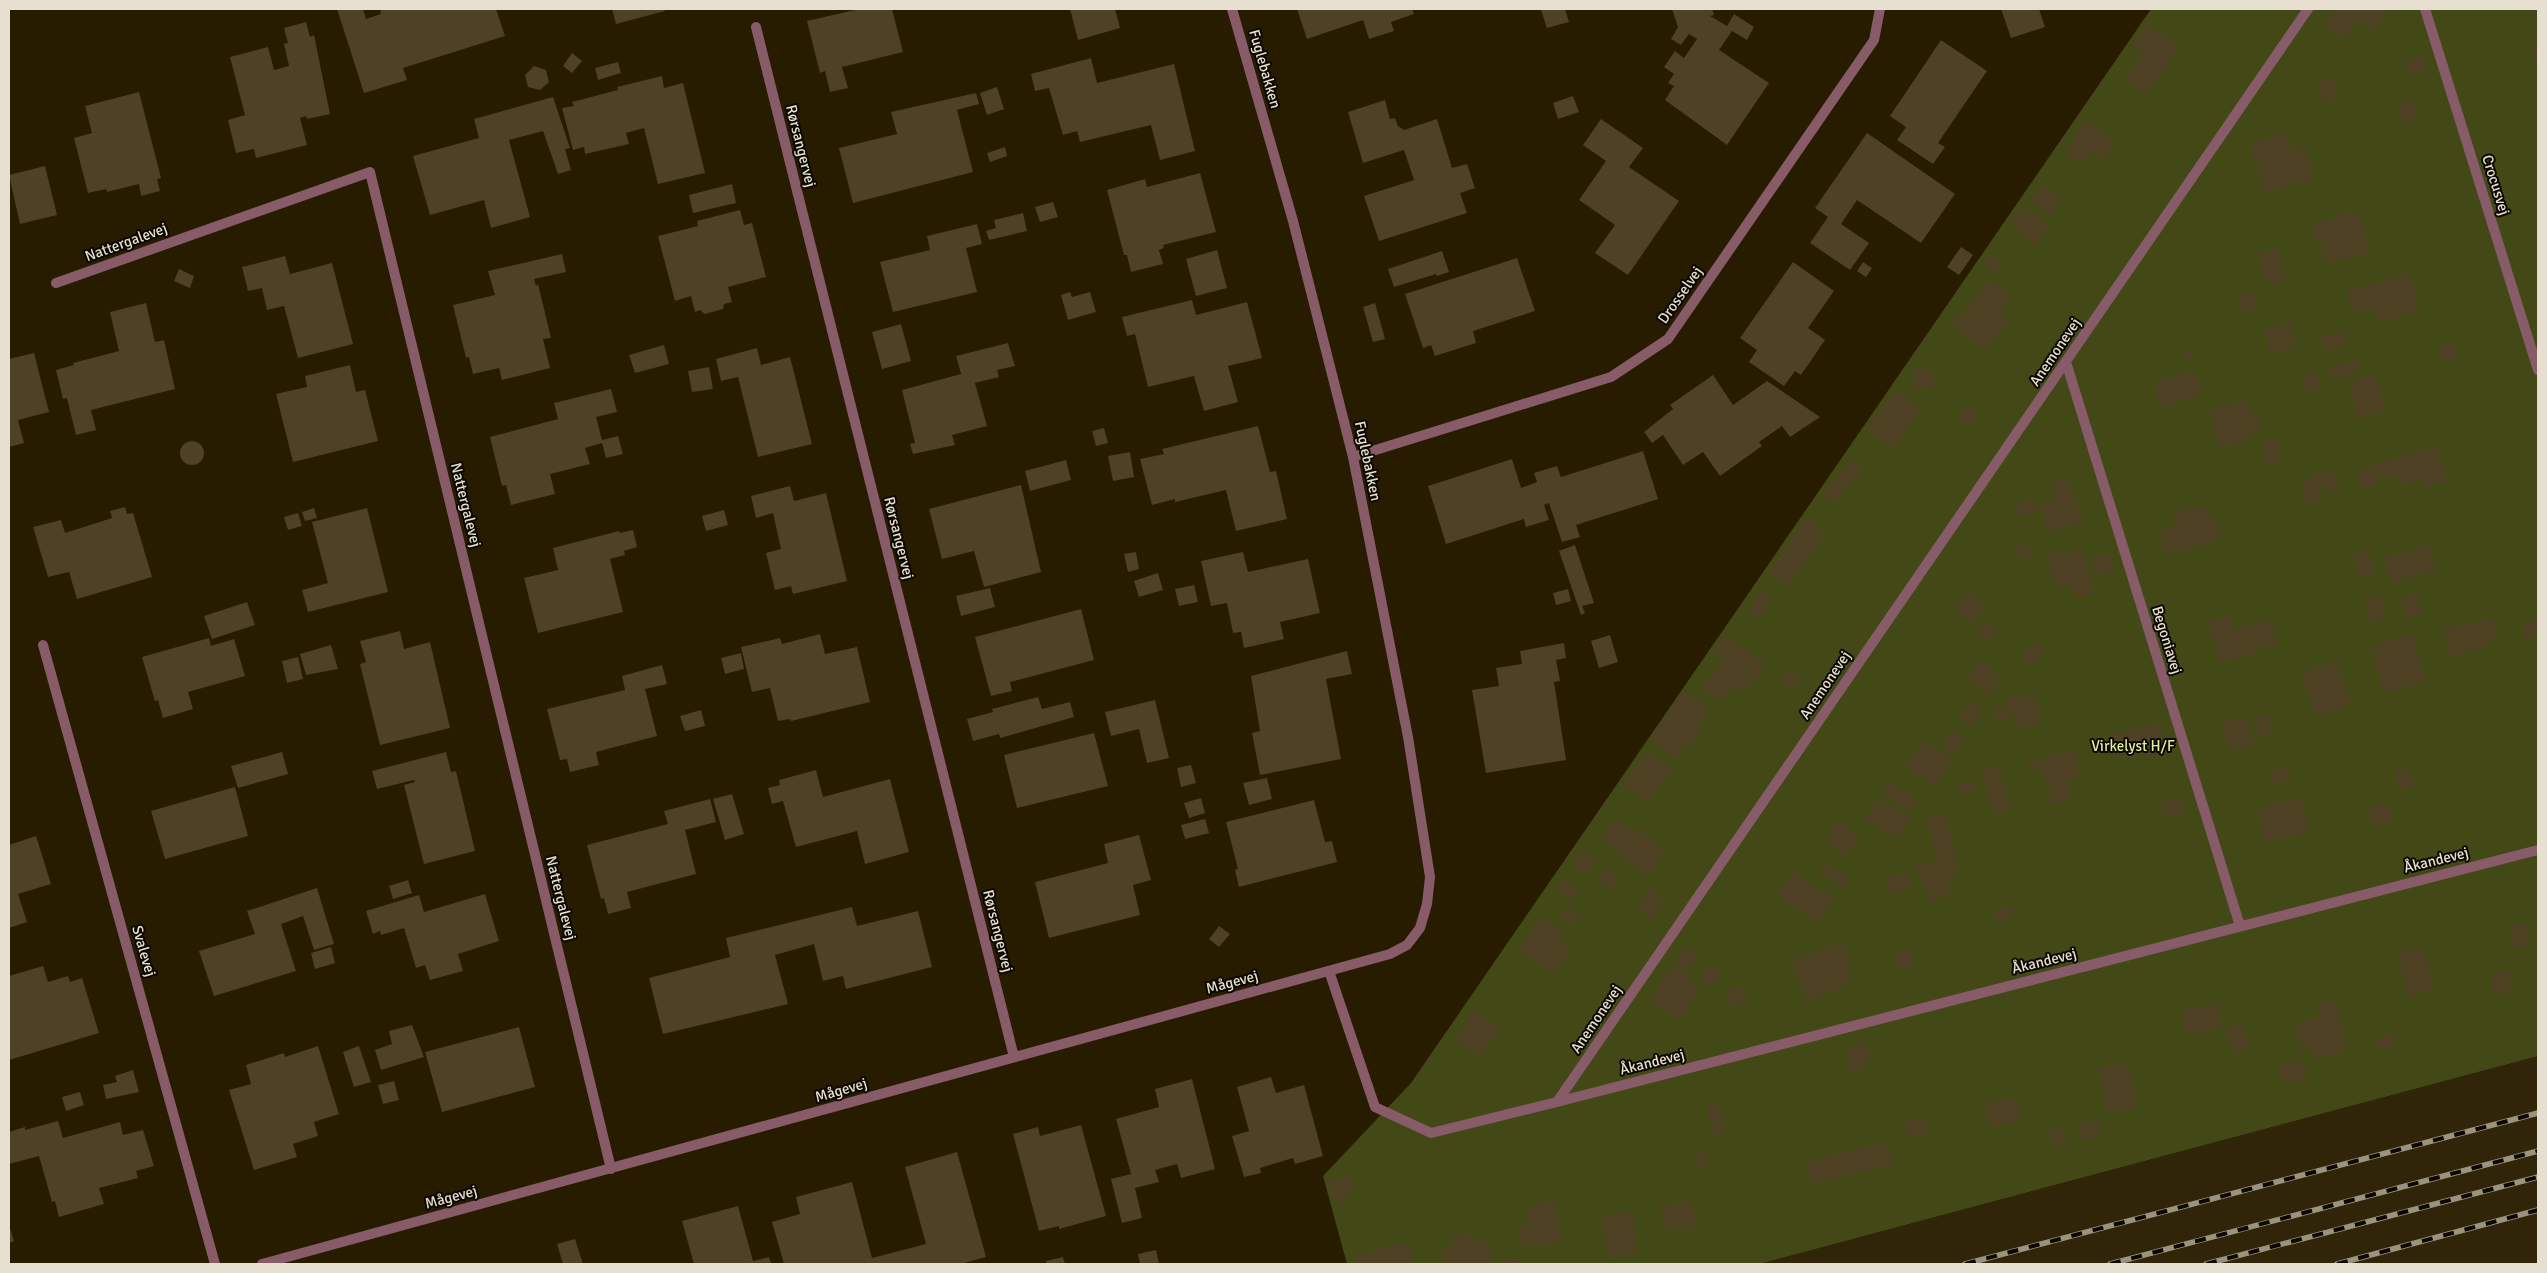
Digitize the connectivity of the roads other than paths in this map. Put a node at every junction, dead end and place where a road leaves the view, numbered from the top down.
1 (1232, 9) edge
2 (1880, 9) edge
3 (2308, 9) edge
4 (2425, 9) edge
5 (756, 27) dead end
6 (56, 283) dead end
7 (2066, 362) junction
8 (2538, 370) edge
9 (1353, 457) junction
10 (43, 645) dead end
11 (2538, 850) edge
12 (2240, 926) junction
13 (1420, 928) joint
14 (1329, 971) junction
15 (1014, 1057) junction
16 (1557, 1102) junction
17 (611, 1169) junction
18 (215, 1264) edge
19 (262, 1264) edge

1 - 9 street, Fuglebakken
2 - 9 street, Drosselvej
3 - 7 street, Anemonevej
4 - 8 street, Crocusvej
5 - 15 street, Rørsangervej
6 - 17 street, Nattergalevej
7 - 12 street, Begoniavej
7 - 16 street, Anemonevej
9 - 13 street, Fuglebakken
10 - 18 street, Svalevej
11 - 12 street, Åkandevej
12 - 16 street, Åkandevej
13 - 14 street, Mågevej
14 - 15 street, Mågevej
14 - 16 street
15 - 17 street, Mågevej
17 - 19 street, Mågevej

